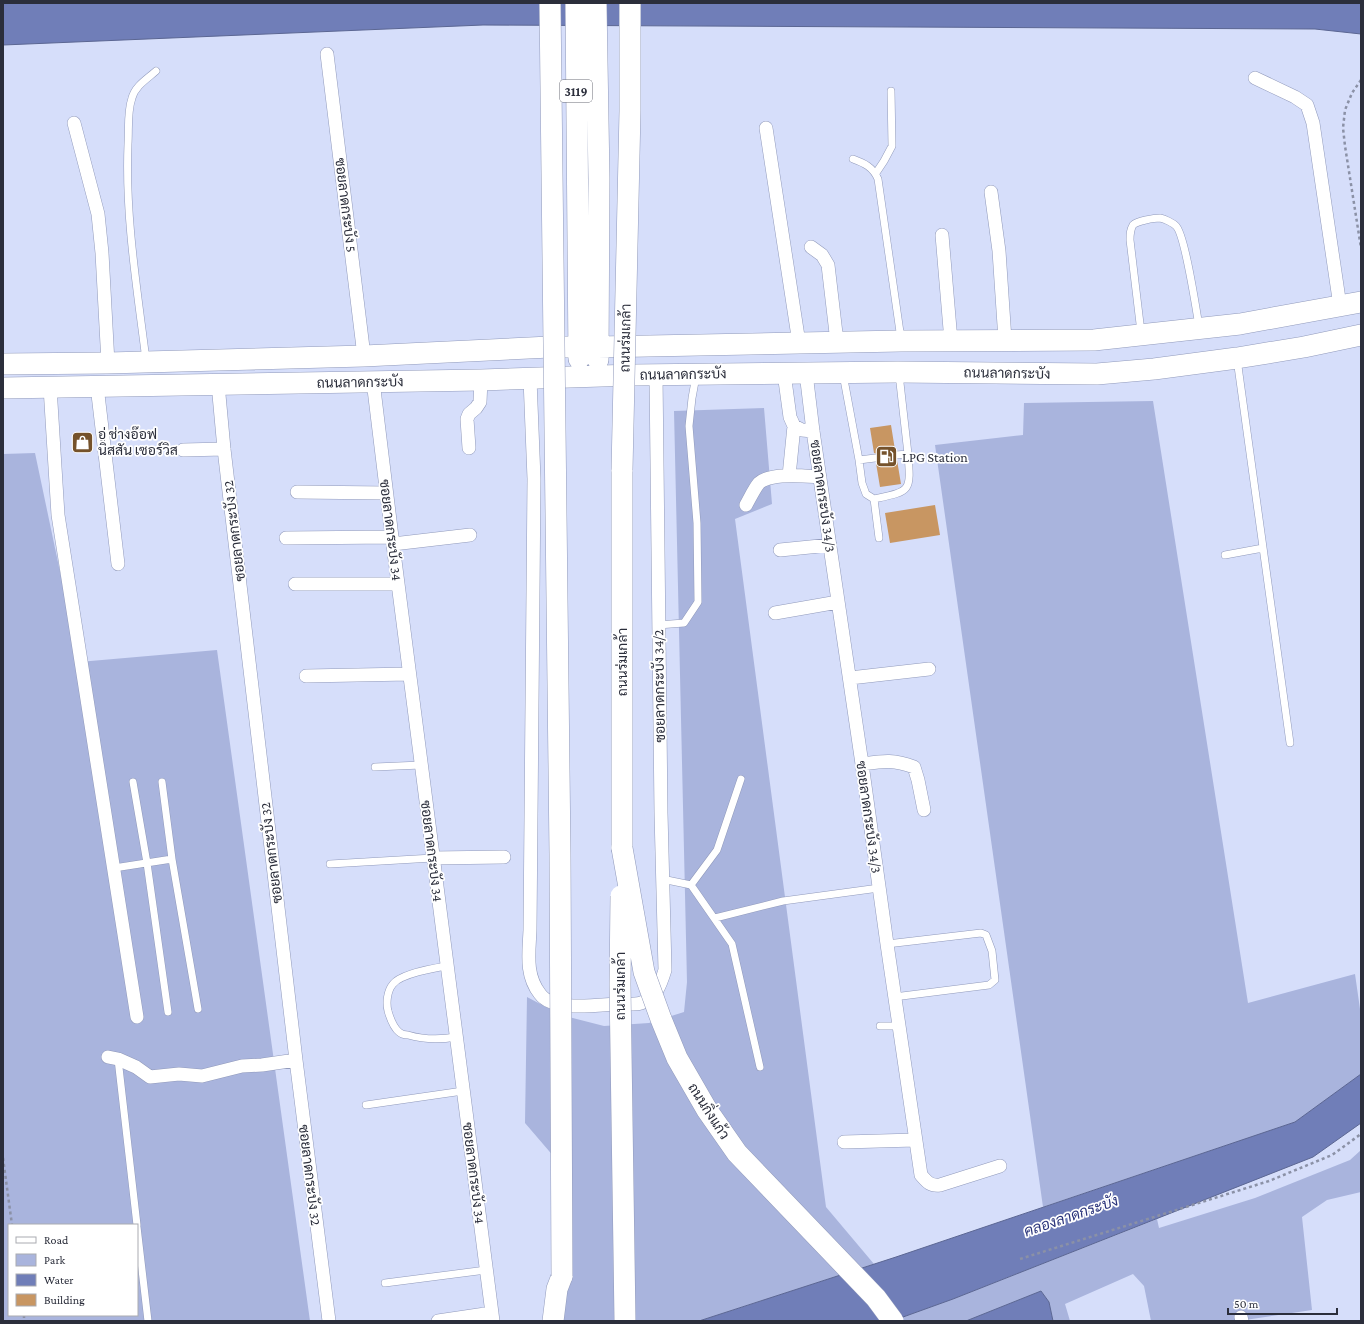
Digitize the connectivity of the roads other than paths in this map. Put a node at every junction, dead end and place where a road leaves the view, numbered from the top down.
1 (550, 3) edge
2 (576, 3) edge
3 (596, 3) edge
4 (630, 3) edge
5 (327, 54) dead end
6 (156, 71) dead end
7 (1255, 78) dead end
8 (891, 91) dead end
9 (74, 123) dead end
10 (766, 128) dead end
11 (853, 159) dead end
12 (876, 173) junction
13 (991, 192) dead end
14 (942, 235) dead end
15 (811, 247) dead end
16 (1361, 302) edge
17 (1340, 306) junction
18 (1200, 328) junction
19 (1142, 335) junction
20 (1361, 335) edge
21 (1005, 340) junction
22 (1094, 340) junction
23 (901, 341) junction
24 (951, 341) junction
25 (837, 342) junction
26 (799, 343) junction
27 (588, 347) junction
28 (364, 356) junction
29 (1237, 358) junction
30 (146, 361) junction
31 (108, 363) junction
32 (3, 364) edge
33 (898, 372) junction
34 (784, 373) junction
35 (806, 373) junction
36 (842, 373) junction
37 (697, 374) junction
38 (1097, 374) junction
39 (656, 375) junction
40 (589, 376) junction
41 (530, 379) junction
42 (481, 380) junction
43 (373, 382) junction
44 (218, 384) junction
45 (97, 386) junction
46 (50, 387) junction
47 (3, 388) edge
48 (794, 426) junction
49 (813, 431) junction
50 (470, 448) dead end
51 (224, 449) junction
52 (183, 450) dead end
53 (908, 454) junction
54 (896, 455) dead end
55 (875, 458) dead end
56 (859, 460) junction
57 (789, 476) junction
58 (820, 477) junction
59 (297, 492) dead end
60 (386, 493) junction
61 (874, 499) junction
62 (746, 505) dead end
63 (470, 534) dead end
64 (286, 538) dead end
65 (879, 538) dead end
66 (392, 541) junction
67 (830, 545) junction
68 (1263, 548) junction
69 (780, 550) dead end
70 (1225, 554) dead end
71 (118, 564) dead end
72 (295, 584) dead end
73 (398, 584) junction
74 (838, 602) junction
75 (775, 613) dead end
76 (658, 625) junction
77 (929, 669) dead end
78 (410, 674) junction
79 (306, 676) dead end
80 (850, 678) junction
81 (1290, 743) dead end
82 (862, 764) junction
83 (421, 765) junction
84 (375, 767) dead end
85 (740, 779) dead end
86 (133, 782) dead end
87 (162, 782) dead end
88 (924, 810) dead end
89 (622, 848) junction
90 (504, 856) dead end
91 (433, 858) junction
92 (172, 859) junction
93 (147, 863) junction
94 (330, 864) dead end
95 (114, 868) junction
96 (662, 879) junction
97 (691, 885) junction
98 (879, 888) junction
99 (715, 918) junction
100 (887, 944) junction
101 (447, 966) junction
102 (894, 997) junction
103 (198, 1009) dead end
104 (168, 1012) dead end
105 (137, 1017) dead end
106 (880, 1026) dead end
107 (899, 1026) junction
108 (456, 1038) junction
109 (113, 1058) joint
110 (296, 1060) junction
111 (760, 1067) dead end
112 (463, 1091) junction
113 (366, 1105) dead end
114 (915, 1140) junction
115 (844, 1142) dead end
116 (1000, 1166) dead end
117 (137, 1224) edge
118 (138, 1235) edge
119 (486, 1270) junction
120 (562, 1276) junction
121 (385, 1283) dead end
122 (492, 1317) edge
123 (148, 1321) edge
124 (329, 1321) edge
125 (438, 1321) edge
126 (553, 1321) edge
127 (563, 1321) edge
128 (625, 1321) edge
129 (893, 1321) edge

1 - 120 main road, bridge
2 - 27 main road, 3119
3 - 27 main road, ถนนร่มเกล้า / 3119
4 - 89 main road, ถนนร่มเกล้า, bridge
5 - 28 street, ซอยลาดกระบัง 5
6 - 30 lane
7 - 17 street
8 - 12 lane
9 - 31 street
10 - 26 street
11 - 12 lane
12 - 23 lane
13 - 21 street
14 - 24 street
15 - 25 street
16 - 17 main road, ถนนลาดกระบัง
17 - 18 main road, ถนนลาดกระบัง
18 - 19 main road, ถนนลาดกระบัง
18 - 19 lane
19 - 22 main road, ถนนลาดกระบัง
20 - 29 main road, ถนนลาดกระบัง
21 - 22 main road, ถนนลาดกระบัง
21 - 24 main road, ถนนลาดกระบัง
22 - 38 main road
23 - 24 main road, ถนนลาดกระบัง
23 - 25 main road, ถนนลาดกระบัง
25 - 26 main road, ถนนลาดกระบัง
26 - 27 main road, ถนนลาดกระบัง
27 - 28 main road, ถนนลาดกระบัง
27 - 40 main road
28 - 30 main road, ถนนลาดกระบัง
29 - 38 main road, ถนนลาดกระบัง
29 - 68 lane
30 - 31 main road, ถนนลาดกระบัง
31 - 32 main road, ถนนลาดกระบัง
33 - 36 main road, ถนนลาดกระบัง
33 - 38 main road, ถนนลาดกระบัง
33 - 53 lane
34 - 35 main road, ถนนลาดกระบัง
34 - 37 main road, ถนนลาดกระบัง
34 - 48 street
35 - 36 main road, ถนนลาดกระบัง
35 - 49 street, ซอยลาดกระบัง 34/3
36 - 56 lane
37 - 39 main road, ถนนลาดกระบัง
37 - 76 lane
39 - 40 main road, ถนนลาดกระบัง
39 - 76 street, ซอยลาดกระบัง 34/2
40 - 41 main road, ถนนลาดกระบัง
41 - 42 main road, ถนนลาดกระบัง
41 - 96 street, ซอยลาดกระบัง 34/2
42 - 43 main road, ถนนลาดกระบัง
42 - 50 street
43 - 44 main road, ถนนลาดกระบัง
43 - 60 street, ซอยลาดกระบัง 34
44 - 45 main road, ถนนลาดกระบัง
44 - 51 street, ซอยลาดกระบัง 32
45 - 46 main road, ถนนลาดกระบัง
45 - 71 street
46 - 47 main road, ถนนลาดกระบัง
46 - 95 street
48 - 49 street
48 - 57 street
49 - 58 street, ซอยลาดกระบัง 34/3
51 - 52 street
51 - 110 street, ซอยลาดกระบัง 32
53 - 54 lane
53 - 61 lane
55 - 56 lane
56 - 61 lane
57 - 58 street
57 - 62 street
58 - 67 street, ซอยลาดกระบัง 34/3
59 - 60 street
60 - 66 street, ซอยลาดกระบัง 34
61 - 65 lane
63 - 66 street
64 - 66 street
66 - 73 street, ซอยลาดกระบัง 34
67 - 69 street
67 - 74 street, ซอยลาดกระบัง 34/3
68 - 70 lane
68 - 81 lane
72 - 73 street
73 - 78 street, ซอยลาดกระบัง 34
74 - 75 street
74 - 80 street, ซอยลาดกระบัง 34/3
76 - 96 street, ซอยลาดกระบัง 34/2
77 - 80 street
78 - 79 street
78 - 83 street, ซอยลาดกระบัง 34
80 - 82 street, ซอยลาดกระบัง 34/3
82 - 88 street
82 - 98 street, ซอยลาดกระบัง 34/3
83 - 84 lane
83 - 91 street, ซอยลาดกระบัง 34
85 - 97 lane
86 - 93 lane
87 - 92 lane
89 - 128 main road, ถนนร่มเกล้า, bridge
89 - 129 main road, ถนนกิ่งแก้ว, bridge
90 - 91 street
91 - 94 lane
91 - 101 street, ซอยลาดกระบัง 34
92 - 93 lane
92 - 103 lane
93 - 95 lane
93 - 104 lane
95 - 105 street
96 - 97 lane
97 - 99 lane
98 - 99 lane
98 - 100 street, ซอยลาดกระบัง 34/3
99 - 111 lane
100 - 102 street, ซอยลาดกระบัง 34/3
100 - 102 lane
101 - 108 street, ซอยลาดกระบัง 34
101 - 108 lane
102 - 107 street, ซอยลาดกระบัง 34/3
106 - 107 lane
107 - 114 street, ซอยลาดกระบัง 34/3
108 - 112 street, ซอยลาดกระบัง 34
109 - 110 street
109 - 117 lane
110 - 124 street, ซอยลาดกระบัง 32
112 - 113 lane
112 - 119 street, ซอยลาดกระบัง 34
114 - 115 street
114 - 116 street, ซอยลาดกระบัง 34/3
118 - 123 lane
119 - 121 lane
119 - 122 street, ซอยลาดกระบัง 34
120 - 126 main road
120 - 127 main road
122 - 125 street

